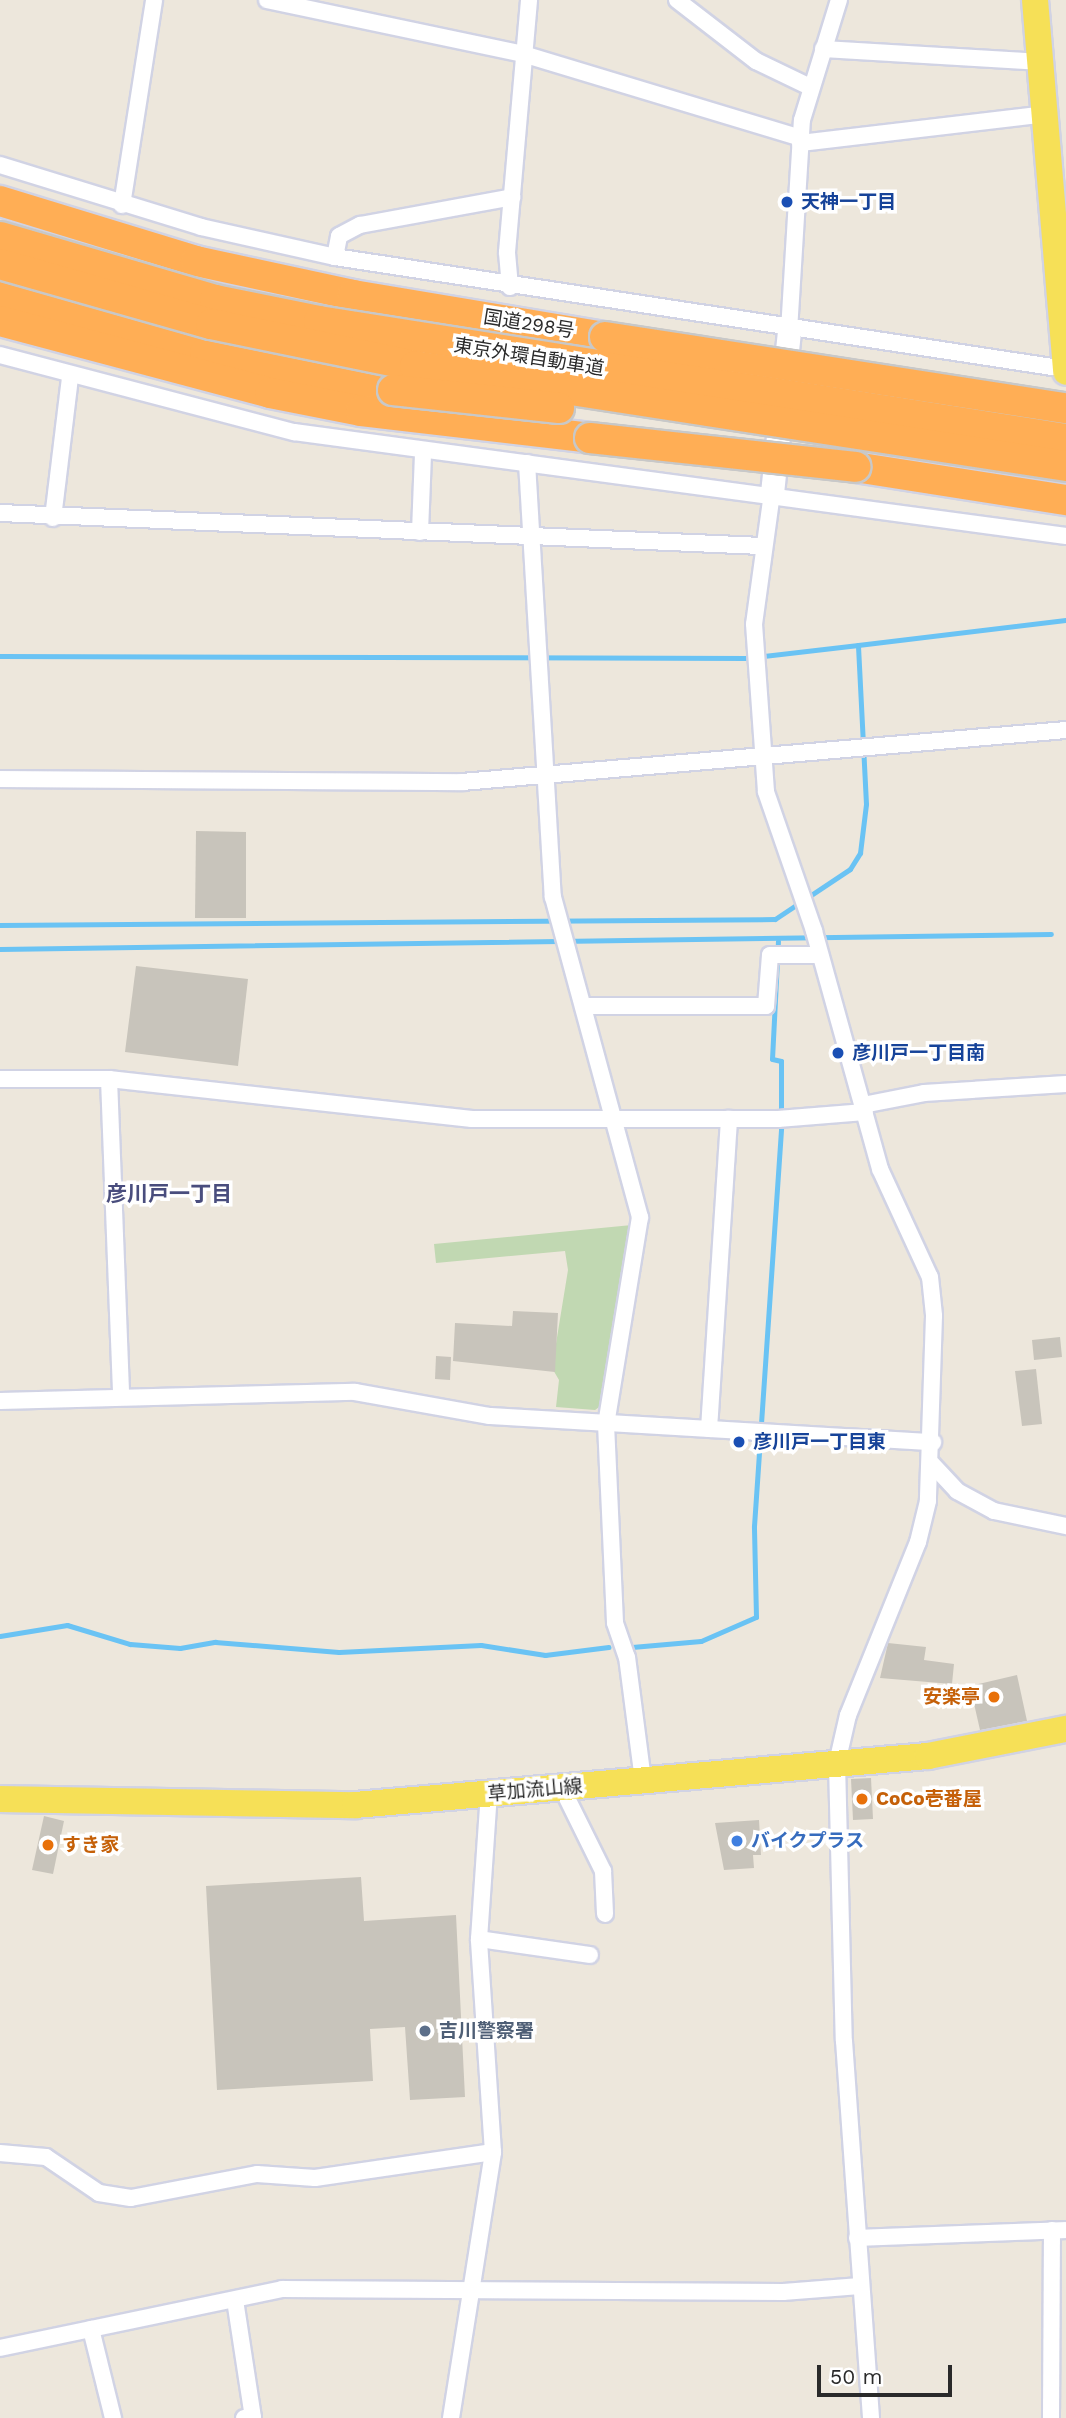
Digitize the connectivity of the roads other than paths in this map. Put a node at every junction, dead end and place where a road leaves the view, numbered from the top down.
1 (154, 0) edge
2 (267, 0) edge
3 (529, 0) edge
4 (677, 0) edge
5 (839, 0) edge
6 (1035, 0) edge
7 (822, 49) junction
8 (523, 54) junction
9 (1043, 62) junction
10 (810, 87) junction
11 (1047, 114) junction
12 (801, 141) junction
13 (0, 165) edge
14 (512, 197) junction
15 (0, 201) edge
16 (122, 205) junction
17 (0, 237) edge
18 (335, 257) junction
19 (0, 264) edge
20 (510, 287) junction
21 (0, 293) edge
22 (0, 321) edge
23 (789, 331) junction
24 (0, 355) edge
25 (1066, 371) edge
26 (70, 377) junction
27 (1066, 408) edge
28 (814, 428) junction
29 (1066, 439) edge
30 (423, 453) junction
31 (527, 463) junction
32 (1066, 466) edge
33 (772, 492) junction
34 (1066, 499) edge
35 (0, 513) edge
36 (53, 518) junction
37 (420, 532) junction
38 (1066, 536) edge
39 (531, 537) junction
40 (762, 546) junction
41 (1066, 730) edge
42 (762, 753) junction
43 (543, 774) junction
44 (0, 779) edge
45 (820, 955) junction
46 (583, 1006) junction
47 (0, 1079) edge
48 (109, 1079) junction
49 (1066, 1084) edge
50 (864, 1109) junction
51 (612, 1116) junction
52 (729, 1119) junction
53 (121, 1397) junction
54 (0, 1401) edge
55 (606, 1424) junction
56 (709, 1429) junction
57 (933, 1442) junction
58 (932, 1464) junction
59 (1066, 1526) edge
60 (1066, 1729) edge
61 (838, 1763) junction
62 (643, 1781) junction
63 (562, 1788) junction
64 (489, 1794) junction
65 (0, 1799) edge
66 (605, 1913) dead end
67 (479, 1939) junction
68 (590, 1955) dead end
69 (494, 2152) junction
70 (0, 2153) edge
71 (1059, 2230) edge
72 (857, 2238) junction
73 (860, 2286) junction
74 (472, 2290) junction
75 (235, 2300) junction
76 (91, 2329) junction
77 (0, 2348) edge
78 (113, 2418) edge
79 (244, 2418) edge
80 (451, 2418) edge
81 (871, 2418) edge
82 (1051, 2418) edge

1 - 16 street
2 - 8 street
3 - 8 street
4 - 10 street
5 - 7 street
6 - 9 main road
7 - 9 street
7 - 10 street
8 - 12 street
8 - 14 street
9 - 11 main road
10 - 12 street
11 - 12 street
11 - 25 main road
12 - 23 street
13 - 16 street
14 - 18 street
14 - 20 street
15 - 27 highway, 国道298号, bridge
16 - 18 street
17 - 29 highway, 東京外環自動車道, bridge
18 - 20 street
19 - 28 highway, 東京外環自動車道, bridge
20 - 23 street
21 - 28 highway, bridge
22 - 34 highway, bridge
23 - 25 street
23 - 33 street
24 - 26 street
26 - 30 street
26 - 36 street
28 - 32 highway, 東京外環自動車道, bridge
30 - 31 street
30 - 37 street
31 - 33 street
31 - 39 street
33 - 38 street
33 - 40 street
35 - 36 street
36 - 37 street
37 - 39 street
39 - 40 street
39 - 43 street
40 - 42 street
41 - 42 street
42 - 43 street
42 - 45 street
43 - 44 street
43 - 46 street
45 - 46 street
45 - 50 street
46 - 51 street
47 - 48 street
48 - 51 street
48 - 53 street
49 - 50 street
50 - 52 street
50 - 57 street
51 - 52 street
51 - 55 street
52 - 56 street
53 - 54 street
53 - 55 street
55 - 56 street
55 - 62 street
56 - 57 street
57 - 58 street
58 - 59 street
58 - 61 street
60 - 61 main road, 草加流山線
61 - 62 main road, 草加流山線
61 - 72 street
62 - 63 main road, 草加流山線
63 - 64 main road, 草加流山線
63 - 66 street
64 - 65 main road, 草加流山線
64 - 67 street
67 - 68 street
67 - 69 street
69 - 70 street
69 - 74 street
71 - 72 street
71 - 82 street
72 - 73 street
73 - 74 street
73 - 81 street
74 - 75 street
74 - 80 street
75 - 76 street
75 - 79 street
76 - 77 street
76 - 78 street

